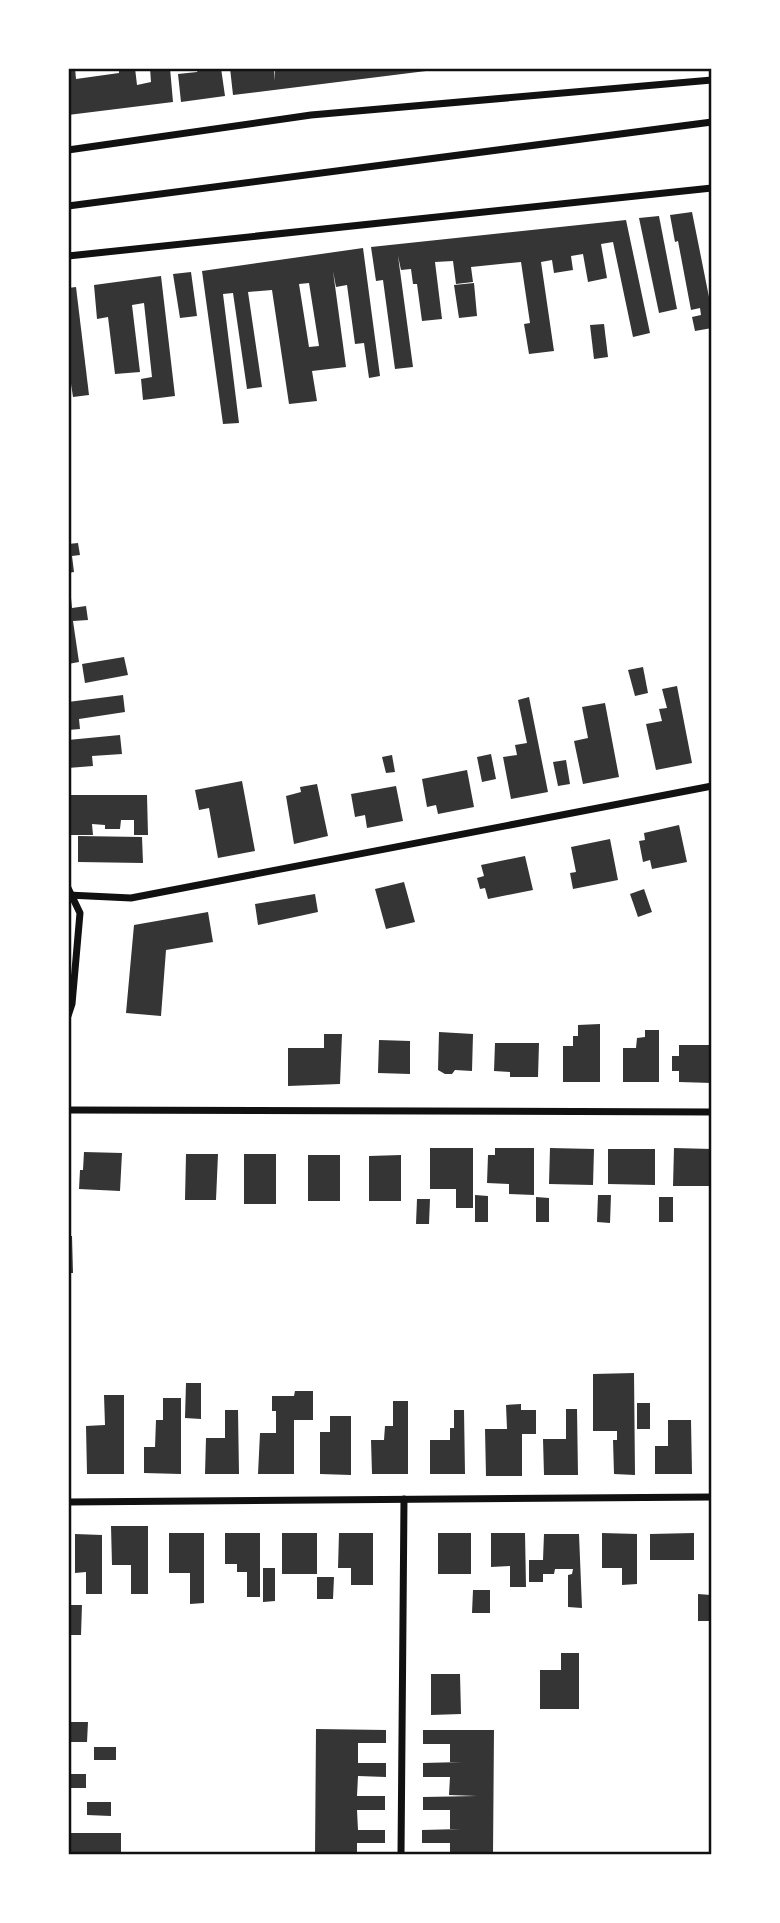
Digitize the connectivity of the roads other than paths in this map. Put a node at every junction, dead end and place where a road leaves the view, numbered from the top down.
1 (712, 80) edge
2 (712, 122) edge
3 (68, 149) edge
4 (712, 188) edge
5 (68, 206) edge
6 (68, 256) edge
7 (712, 786) edge
8 (69, 892) edge
9 (68, 1016) edge
10 (68, 1110) edge
11 (712, 1112) edge
12 (712, 1497) edge
13 (404, 1499) junction
14 (68, 1502) edge
15 (401, 1855) edge

1 - 3 street
2 - 5 street
4 - 6 street
7 - 8 street
8 - 9 street
10 - 11 street
12 - 13 street
13 - 14 street
13 - 15 street

